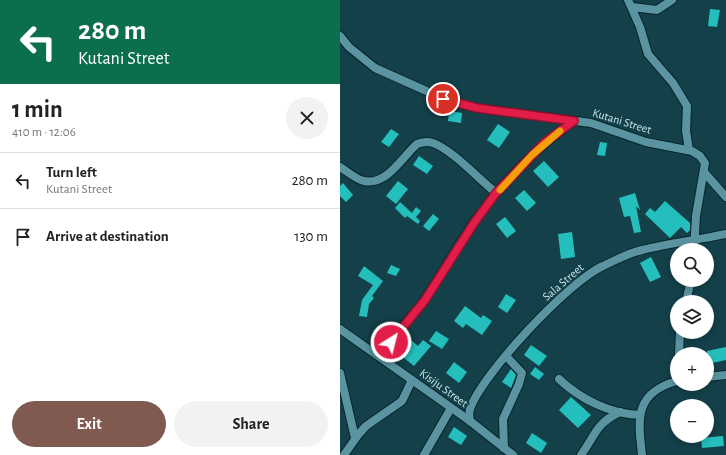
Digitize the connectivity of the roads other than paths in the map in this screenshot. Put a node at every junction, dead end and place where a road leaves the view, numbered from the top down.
1 (672, 0) edge
2 (630, 3) edge
3 (340, 36) edge
4 (574, 121) junction
5 (689, 150) junction
6 (340, 167) edge
7 (704, 172) junction
8 (496, 193) junction
9 (726, 197) edge
10 (726, 234) edge
11 (694, 239) junction
12 (694, 243) edge
13 (341, 332) edge
14 (506, 356) junction
15 (387, 362) junction
16 (340, 373) edge
17 (726, 375) edge
18 (714, 376) edge
19 (412, 380) junction
20 (559, 380) dead end
21 (670, 384) edge
22 (451, 408) junction
23 (620, 412) junction
24 (640, 415) junction
25 (470, 421) junction
26 (355, 438) junction
27 (504, 448) junction
28 (344, 455) edge
29 (424, 455) edge
30 (512, 455) edge
31 (581, 455) edge
32 (642, 455) edge

1 - 2 street
2 - 5 street
3 - 4 street, Kutani Street
4 - 5 street, Kutani Street
4 - 8 street
5 - 7 street, Kutani Street
6 - 8 street
7 - 9 street
7 - 11 street, Kutani Street
8 - 15 street
10 - 11 street, Sala Street
11 - 12 street, Kutani Street
11 - 14 street, Sala Street
13 - 15 street, Kisiju Street
14 - 25 street, Sala Street
14 - 27 street
15 - 19 street, Kisiju Street
16 - 26 street
17 - 18 street
19 - 22 street, Kisiju Street
19 - 26 street
20 - 23 street
21 - 24 street
22 - 25 street, Kisiju Street
22 - 29 street
23 - 24 street
23 - 31 street
24 - 32 street
25 - 27 street, Kisiju Street
26 - 28 street
27 - 30 street, Kisiju Street

